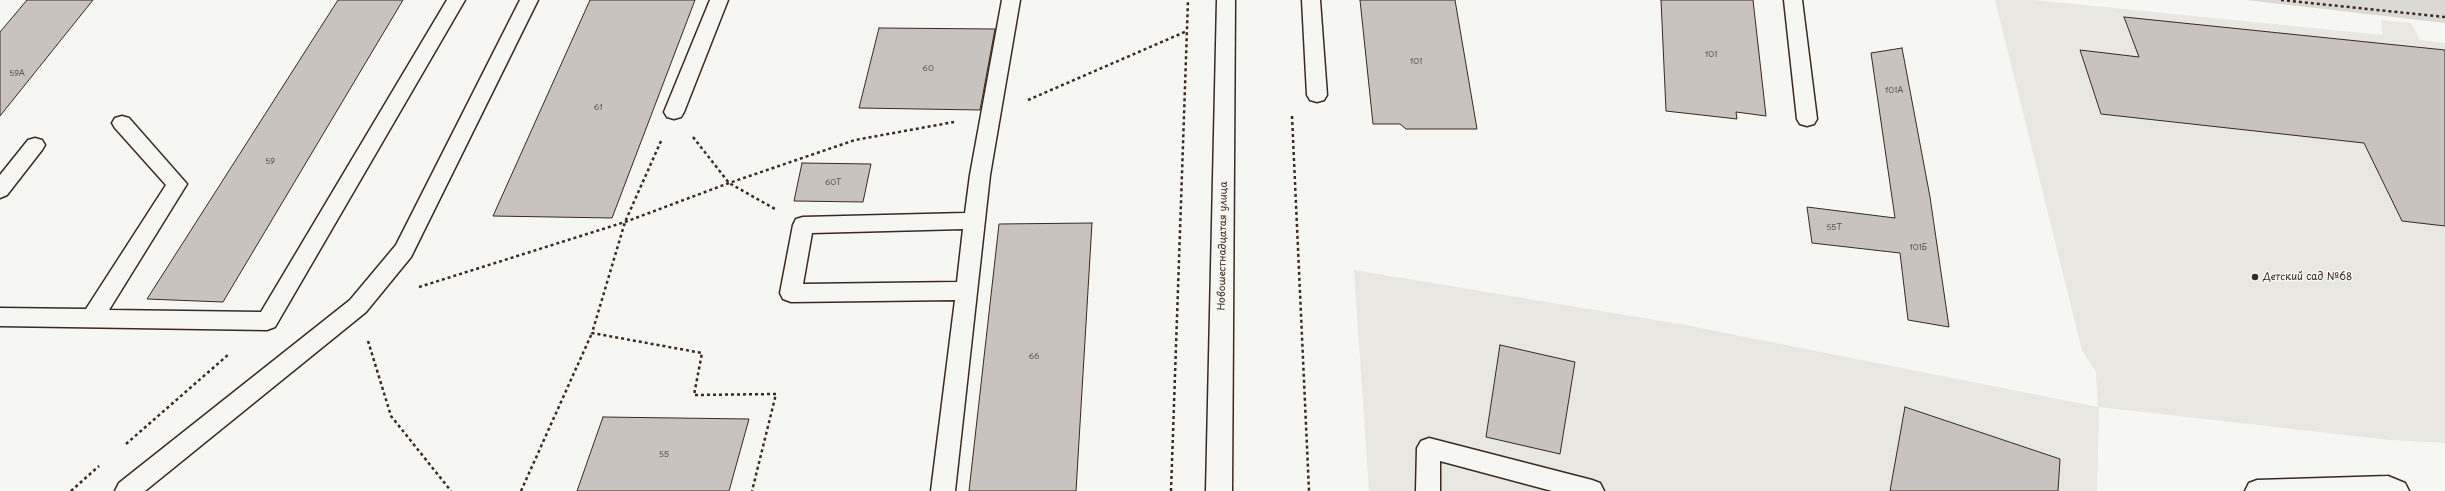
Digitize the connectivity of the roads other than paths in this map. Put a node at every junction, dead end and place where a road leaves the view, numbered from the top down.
1 (456, 0) edge
2 (529, 0) edge
3 (720, 0) edge
4 (1011, 0) edge
5 (1226, 0) edge
6 (1311, 0) edge
7 (1793, 0) edge
8 (1317, 95) road end
9 (674, 112) road end
10 (1807, 119) dead end
11 (122, 123) dead end
12 (35, 145) dead end
13 (0, 190) edge
14 (975, 221) junction
15 (967, 292) junction
16 (0, 317) edge
17 (92, 318) junction
18 (127, 491) edge
19 (943, 491) edge
20 (1219, 491) edge
21 (1428, 491) edge
22 (1592, 491) edge
23 (2257, 491) edge
24 (2397, 491) edge

1 - 17 lane
2 - 18 lane
3 - 9 lane
4 - 14 lane
5 - 20 street, Новошестнадцатая улица
6 - 8 lane
7 - 10 lane
11 - 17 lane
12 - 13 lane
14 - 15 lane
14 - 15 lane
15 - 19 lane
16 - 17 lane
21 - 22 lane
23 - 24 lane

